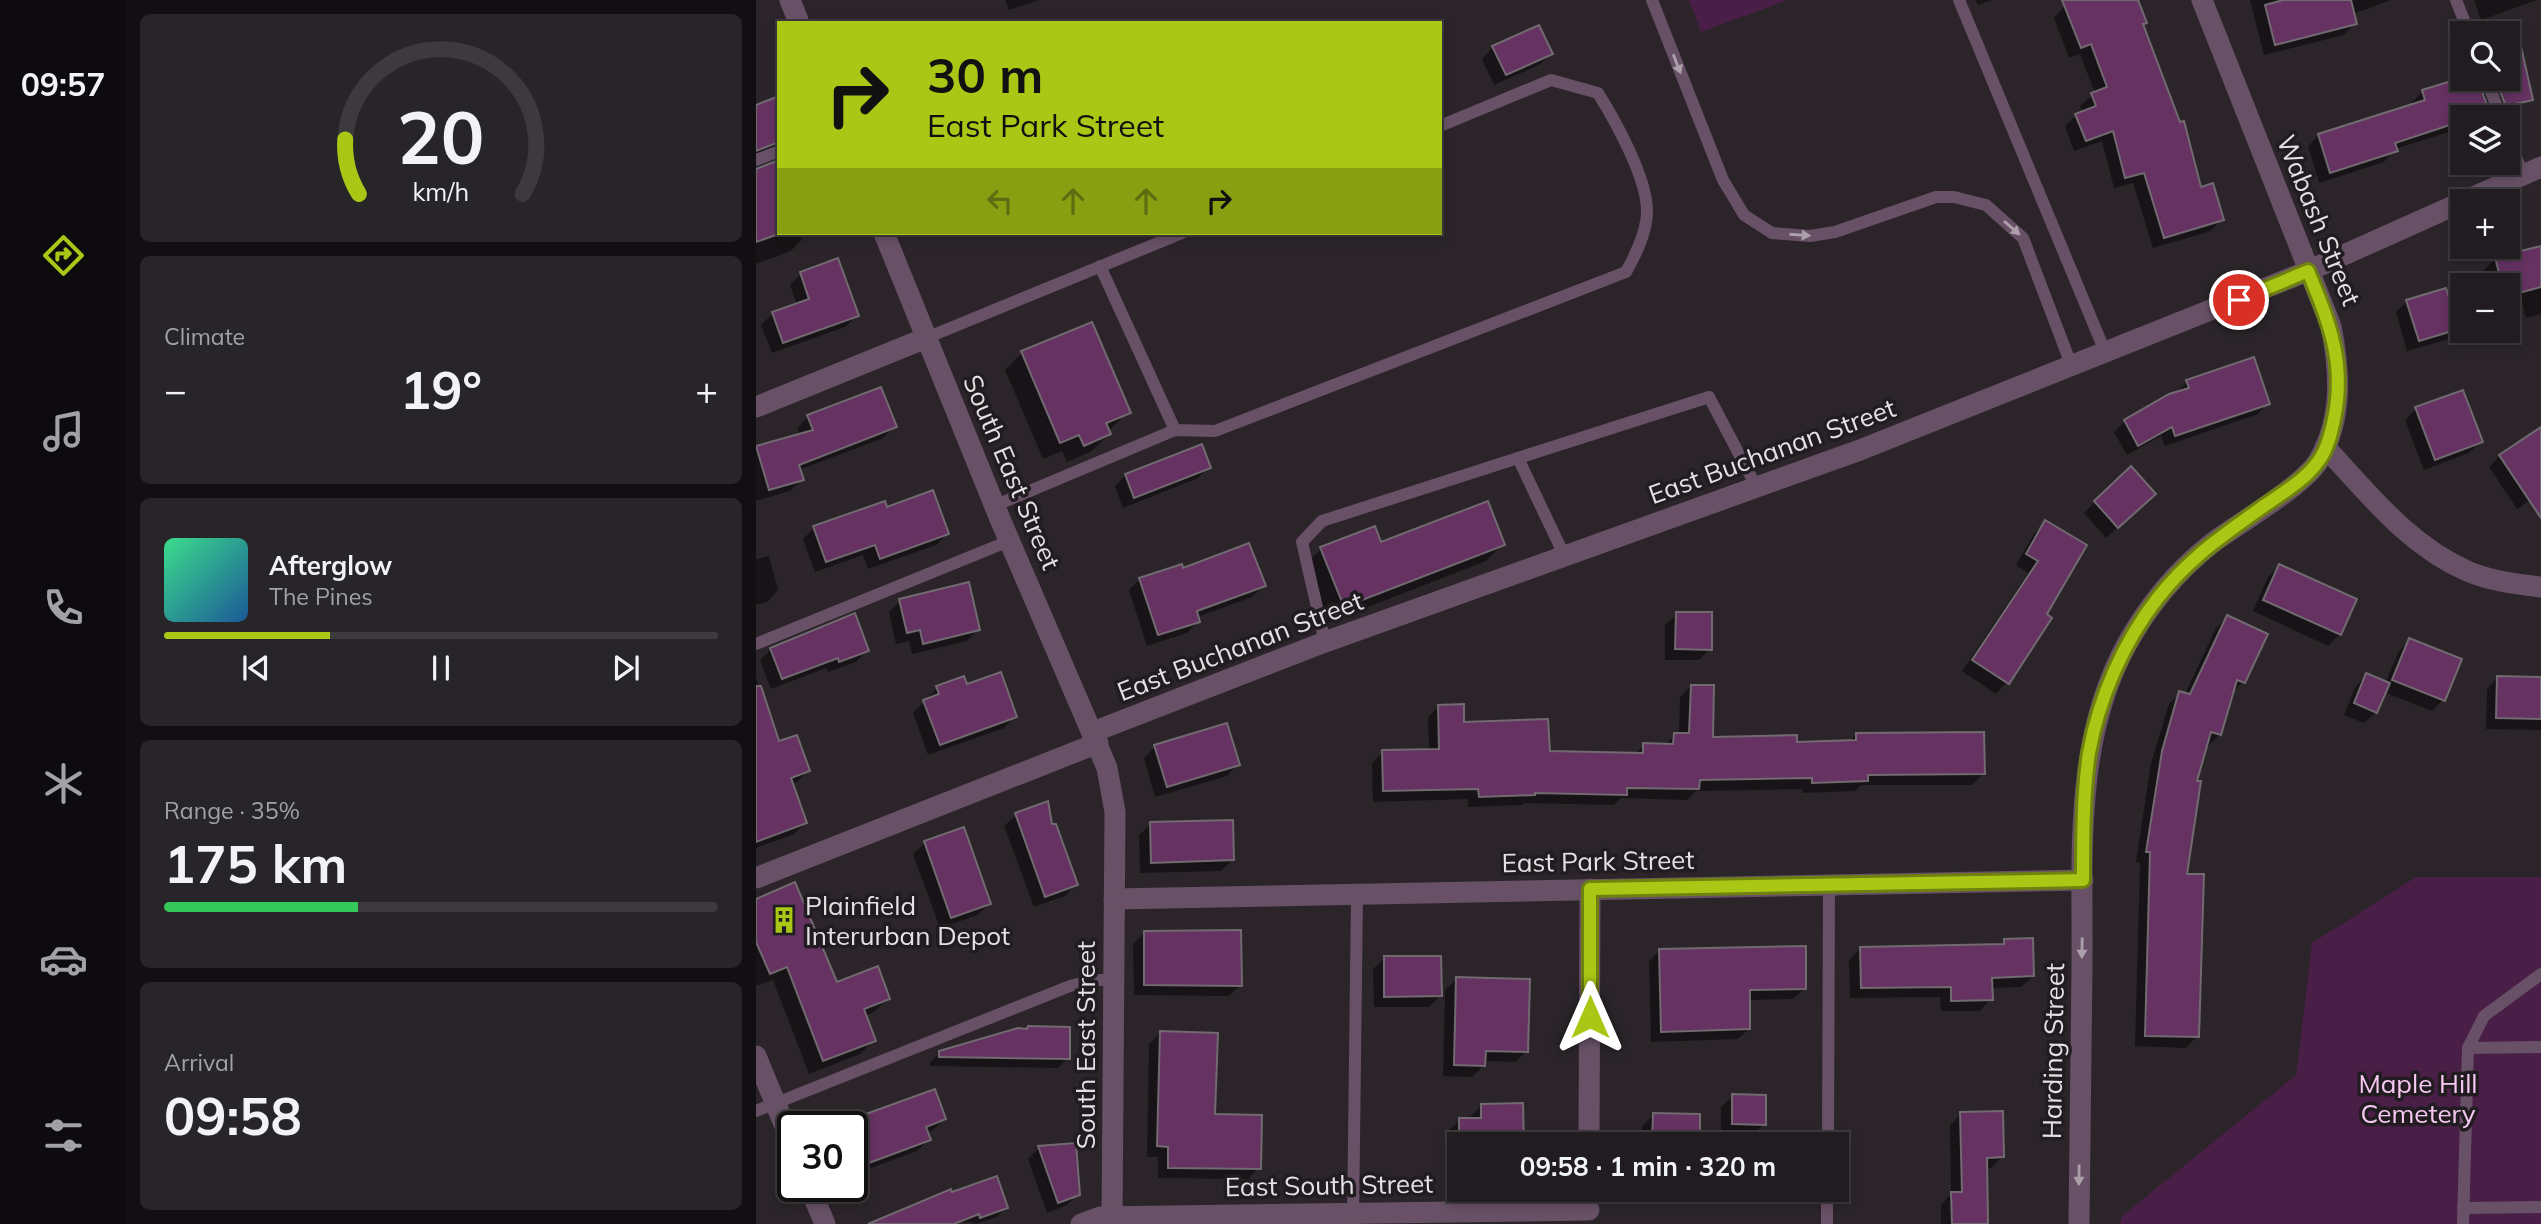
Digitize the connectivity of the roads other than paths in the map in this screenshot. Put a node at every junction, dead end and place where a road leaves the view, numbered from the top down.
1 (790, 0) edge
2 (1652, 0) edge
3 (1959, 0) edge
4 (2203, 0) edge
5 (2456, 0) edge
6 (798, 21) edge
7 (2464, 21) edge
8 (1442, 125) edge
9 (777, 152) edge
10 (2520, 153) edge
11 (756, 160) edge
12 (2532, 171) edge
13 (2492, 189) edge
14 (2450, 208) edge
15 (885, 235) edge
16 (1177, 235) edge
17 (1100, 267) junction
18 (2308, 271) junction
19 (926, 338) junction
20 (2106, 354) junction
21 (2072, 367) junction
22 (756, 407) edge
23 (1175, 430) junction
24 (2325, 447) junction
25 (1518, 458) junction
26 (1757, 488) junction
27 (994, 506) junction
28 (1009, 541) junction
29 (1565, 557) junction
30 (2541, 587) edge
31 (1325, 642) junction
32 (756, 644) edge
33 (1096, 737) junction
34 (756, 878) edge
35 (2083, 880) junction
36 (1829, 885) junction
37 (1590, 889) junction
38 (1357, 894) junction
39 (1114, 899) junction
40 (2541, 974) edge
41 (1114, 980) junction
42 (2541, 1047) edge
43 (2468, 1048) junction
44 (756, 1056) edge
45 (766, 1106) edge
46 (777, 1122) edge
47 (1589, 1132) edge
48 (1828, 1132) edge
49 (816, 1202) edge
50 (1827, 1202) edge
51 (2541, 1207) edge
52 (1589, 1208) edge
53 (2463, 1208) junction
54 (1353, 1219) edge
55 (1112, 1220) edge
56 (825, 1224) edge
57 (1081, 1224) edge
58 (1827, 1224) edge
59 (2079, 1224) edge
60 (2463, 1224) edge

1 - 6 street
2 -> 21 lane
3 - 20 lane
4 - 18 street, Wabash Street
5 - 7 lane
8 - 23 lane
9 - 11 lane
10 - 12 lane
12 - 13 street, East Buchanan Street
14 - 18 street, East Buchanan Street
15 - 19 street, South East Street
16 - 17 lane
17 - 19 lane
17 - 23 lane
18 - 20 street, East Buchanan Street
18 - 24 street, Wabash Street
19 - 22 street
19 - 27 street, South East Street
20 - 21 street, East Buchanan Street
21 - 26 street, East Buchanan Street
23 - 27 lane
24 - 30 street
24 - 35 street, Wabash Street
25 - 26 lane
25 - 29 lane
25 - 31 lane
26 - 29 street, East Buchanan Street
27 - 28 street, South East Street
28 - 32 lane
28 - 33 street, South East Street
29 - 31 street, East Buchanan Street
31 - 33 street, East Buchanan Street
33 - 34 street, East Buchanan Street
33 - 39 street, South East Street
35 - 36 street, East Park Street
35 -> 59 street, Harding Street
36 - 37 street, East Park Street
36 - 48 lane
37 - 38 street, East Park Street
37 - 47 street
38 - 39 street, East Park Street
38 - 54 lane
39 - 41 street, South East Street
40 - 43 lane
41 - 45 lane
41 - 55 street, South East Street
42 - 43 lane
43 - 53 lane
44 - 45 street
45 - 46 street
49 - 56 street
50 - 58 lane
51 - 53 lane
52 - 54 street, East South Street
53 - 60 lane
54 - 55 street, East South Street
55 - 57 street, East South Street

